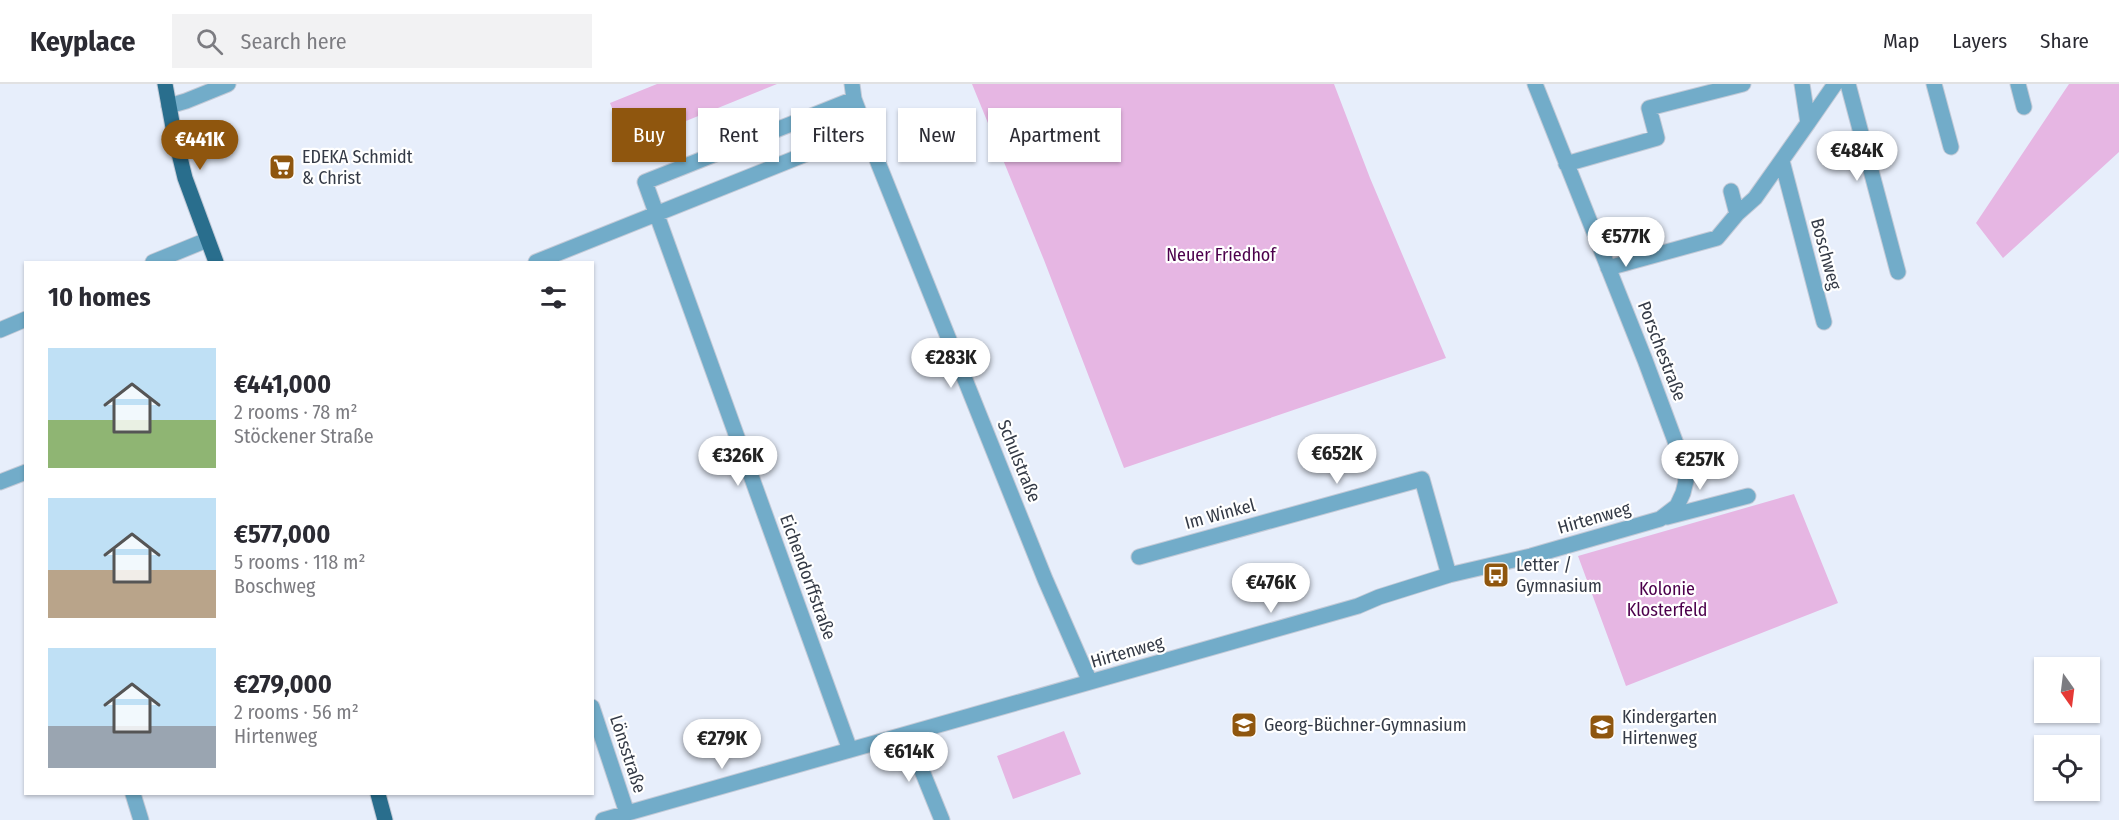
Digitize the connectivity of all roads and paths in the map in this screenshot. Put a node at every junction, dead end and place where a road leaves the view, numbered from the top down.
1 (165, 84) edge
2 (228, 84) edge
3 (1535, 84) edge
4 (1743, 84) edge
5 (1802, 84) edge
6 (1835, 84) edge
7 (1848, 84) edge
8 (1934, 84) edge
9 (2018, 84) edge
10 (853, 92) edge
11 (169, 106) junction
12 (2024, 107) dead end
13 (858, 108) edge
14 (1808, 123) junction
15 (1951, 147) dead end
16 (791, 160) edge
17 (1782, 161) junction
18 (879, 162) edge
19 (1566, 164) junction
20 (1731, 191) dead end
21 (657, 213) junction
22 (1737, 214) junction
23 (207, 240) junction
24 (155, 261) edge
25 (216, 261) edge
26 (538, 261) edge
27 (1608, 267) junction
28 (1898, 272) dead end
29 (24, 320) edge
30 (1824, 322) dead end
31 (0, 330) edge
32 (1684, 465) joint
33 (24, 473) edge
34 (0, 482) edge
35 (1748, 496) dead end
36 (1660, 519) junction
37 (1139, 557) dead end
38 (1449, 575) junction
39 (1089, 682) junction
40 (594, 713) edge
41 (907, 734) junction
42 (850, 750) junction
43 (133, 795) edge
44 (378, 795) edge
45 (627, 813) junction
46 (141, 820) edge
47 (385, 820) edge
48 (603, 820) edge
49 (942, 820) edge

1 - 11 main road
2 - 11 street
3 - 19 street, Porschestraße
4 - 19 street
5 - 14 street
6 - 14 street
7 - 28 street
8 - 15 street
9 - 12 street
10 - 13 street, Schulstraße
10 - 21 street, Eichendorffstraße
11 - 23 main road
14 - 17 street
16 - 21 street
17 - 22 street
17 - 30 street, Boschweg
18 - 39 street, Schulstraße
19 - 27 street, Porschestraße
20 - 22 street
21 - 26 street
21 - 42 street, Eichendorffstraße
22 - 27 street
23 - 24 street
23 - 25 main road
27 - 32 street, Porschestraße
29 - 31 street
32 - 36 street, Hirtenweg
33 - 34 street
35 - 36 street, Hirtenweg
36 - 38 street, Hirtenweg
37 - 38 street, Im Winkel
38 - 39 street, Hirtenweg
39 - 41 street, Hirtenweg
40 - 45 street, Lönsstraße
41 - 42 street, Hirtenweg
41 - 49 street
42 - 45 street, Hirtenweg
43 - 46 street
44 - 47 main road
45 - 48 street, Hirtenweg

